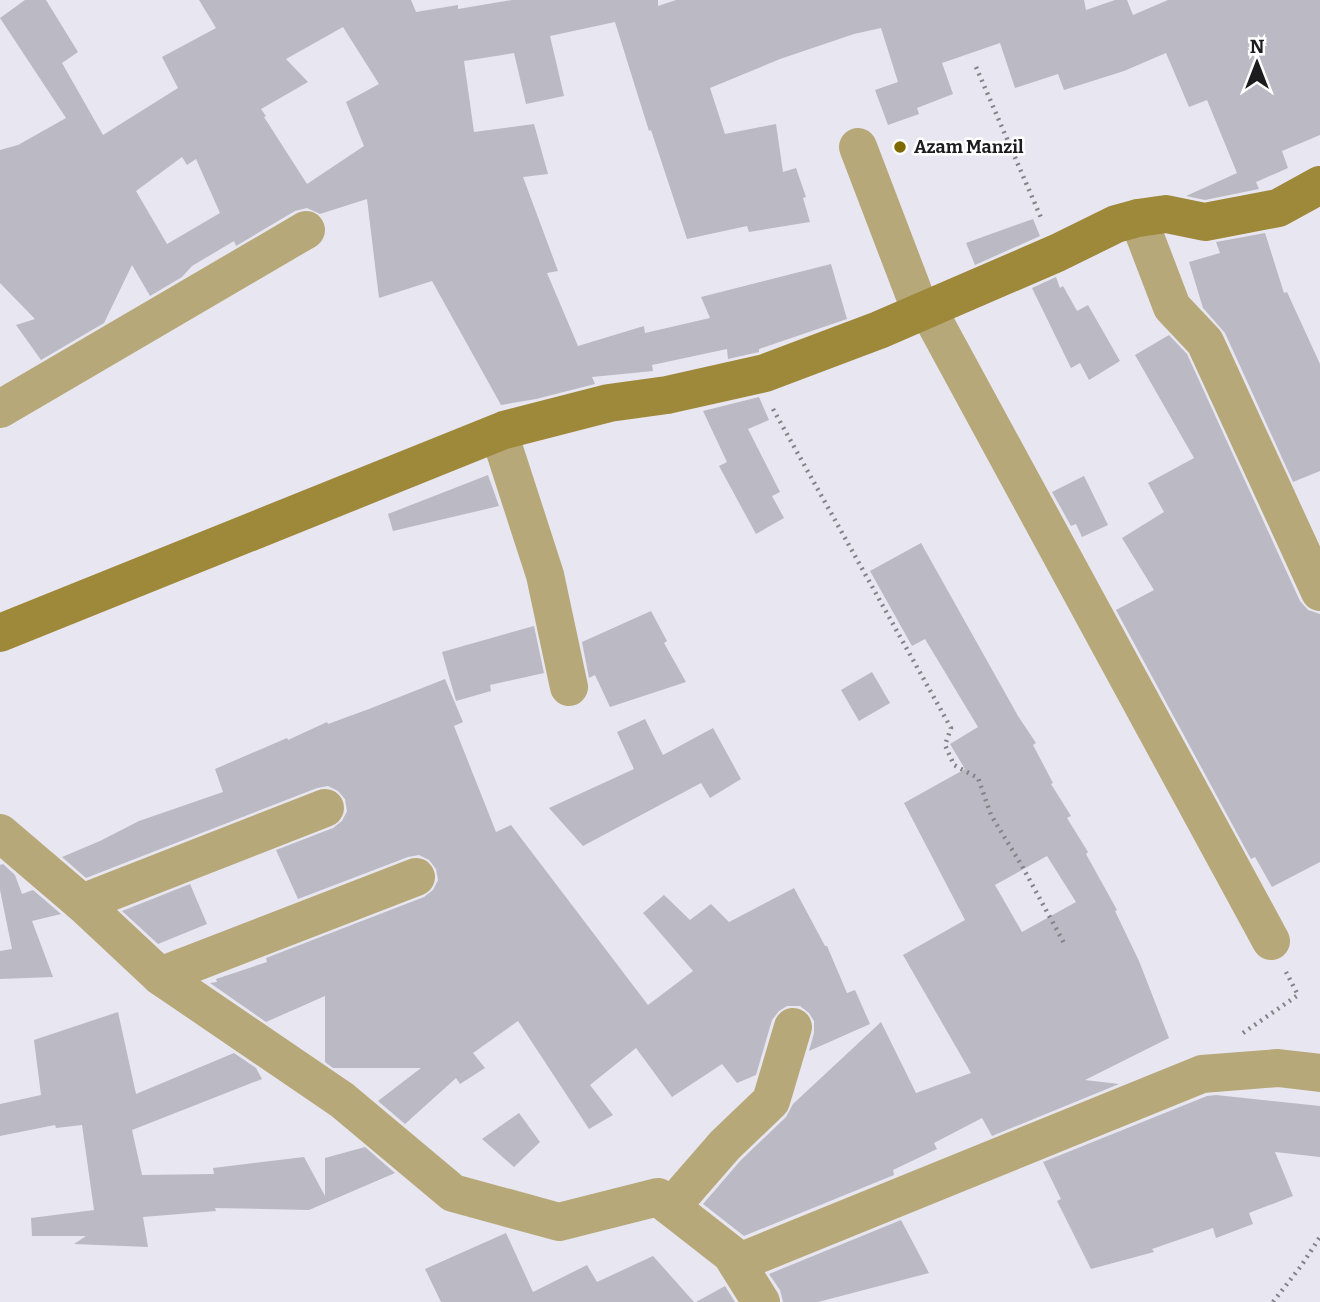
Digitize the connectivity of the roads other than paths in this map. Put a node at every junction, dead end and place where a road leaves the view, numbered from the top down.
1 (858, 147) dead end
2 (1320, 185) edge
3 (1138, 218) junction
4 (306, 230) dead end
5 (921, 312) junction
6 (0, 409) edge
7 (499, 433) junction
8 (1320, 592) edge
9 (0, 633) edge
10 (569, 687) dead end
11 (326, 808) dead end
12 (0, 833) edge
13 (416, 877) dead end
14 (82, 904) junction
15 (1270, 941) road end
16 (160, 976) junction
17 (793, 1027) dead end
18 (1320, 1073) edge
19 (671, 1207) junction
20 (737, 1263) junction
21 (761, 1302) edge

1 - 5 street
2 - 3 main road
3 - 5 main road
3 - 8 street
4 - 6 street
5 - 7 main road
5 - 15 street
7 - 9 main road
7 - 10 street
11 - 14 street
12 - 14 street
13 - 16 street
14 - 16 street
16 - 19 street
17 - 19 street
18 - 20 street
19 - 20 street
20 - 21 street

